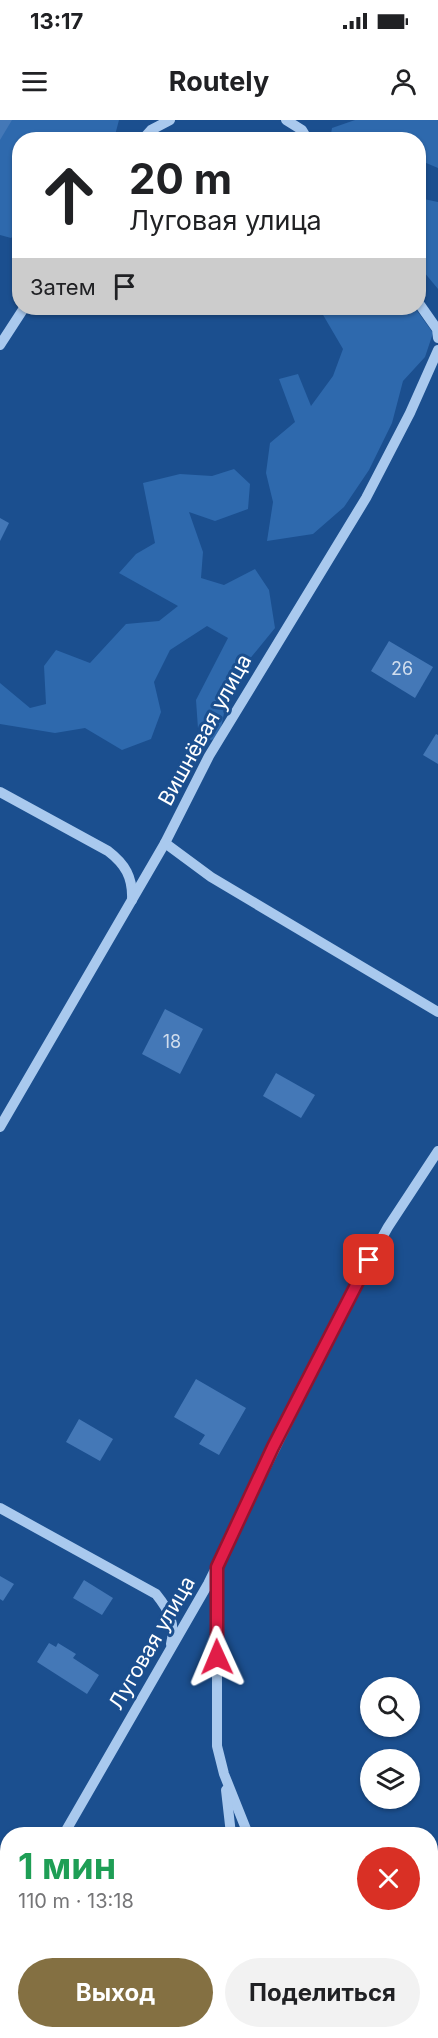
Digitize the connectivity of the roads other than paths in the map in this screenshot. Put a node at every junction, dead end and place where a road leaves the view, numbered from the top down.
1 (170, 120) edge
2 (286, 120) edge
3 (302, 130) edge
4 (149, 132) edge
5 (19, 315) edge
6 (426, 315) edge
7 (437, 333) edge
8 (0, 345) edge
9 (438, 350) edge
10 (0, 792) edge
11 (165, 843) junction
12 (132, 900) junction
13 (438, 1012) edge
14 (0, 1127) edge
15 (438, 1150) edge
16 (0, 1508) edge
17 (217, 1567) junction
18 (167, 1657) junction
19 (224, 1774) junction
20 (68, 1827) edge
21 (230, 1827) edge
22 (245, 1827) edge

1 - 4 street
2 - 3 street
5 - 8 street
6 - 7 street
9 - 11 street, Вишнёвая улица
10 - 12 street
11 - 12 street, Вишнёвая улица
11 - 13 street
12 - 14 street, Вишнёвая улица
15 - 17 street, Луговая улица
16 - 18 street
17 - 18 street, Луговая улица
17 - 19 street
18 - 20 street, Луговая улица
19 - 21 street
19 - 22 street

